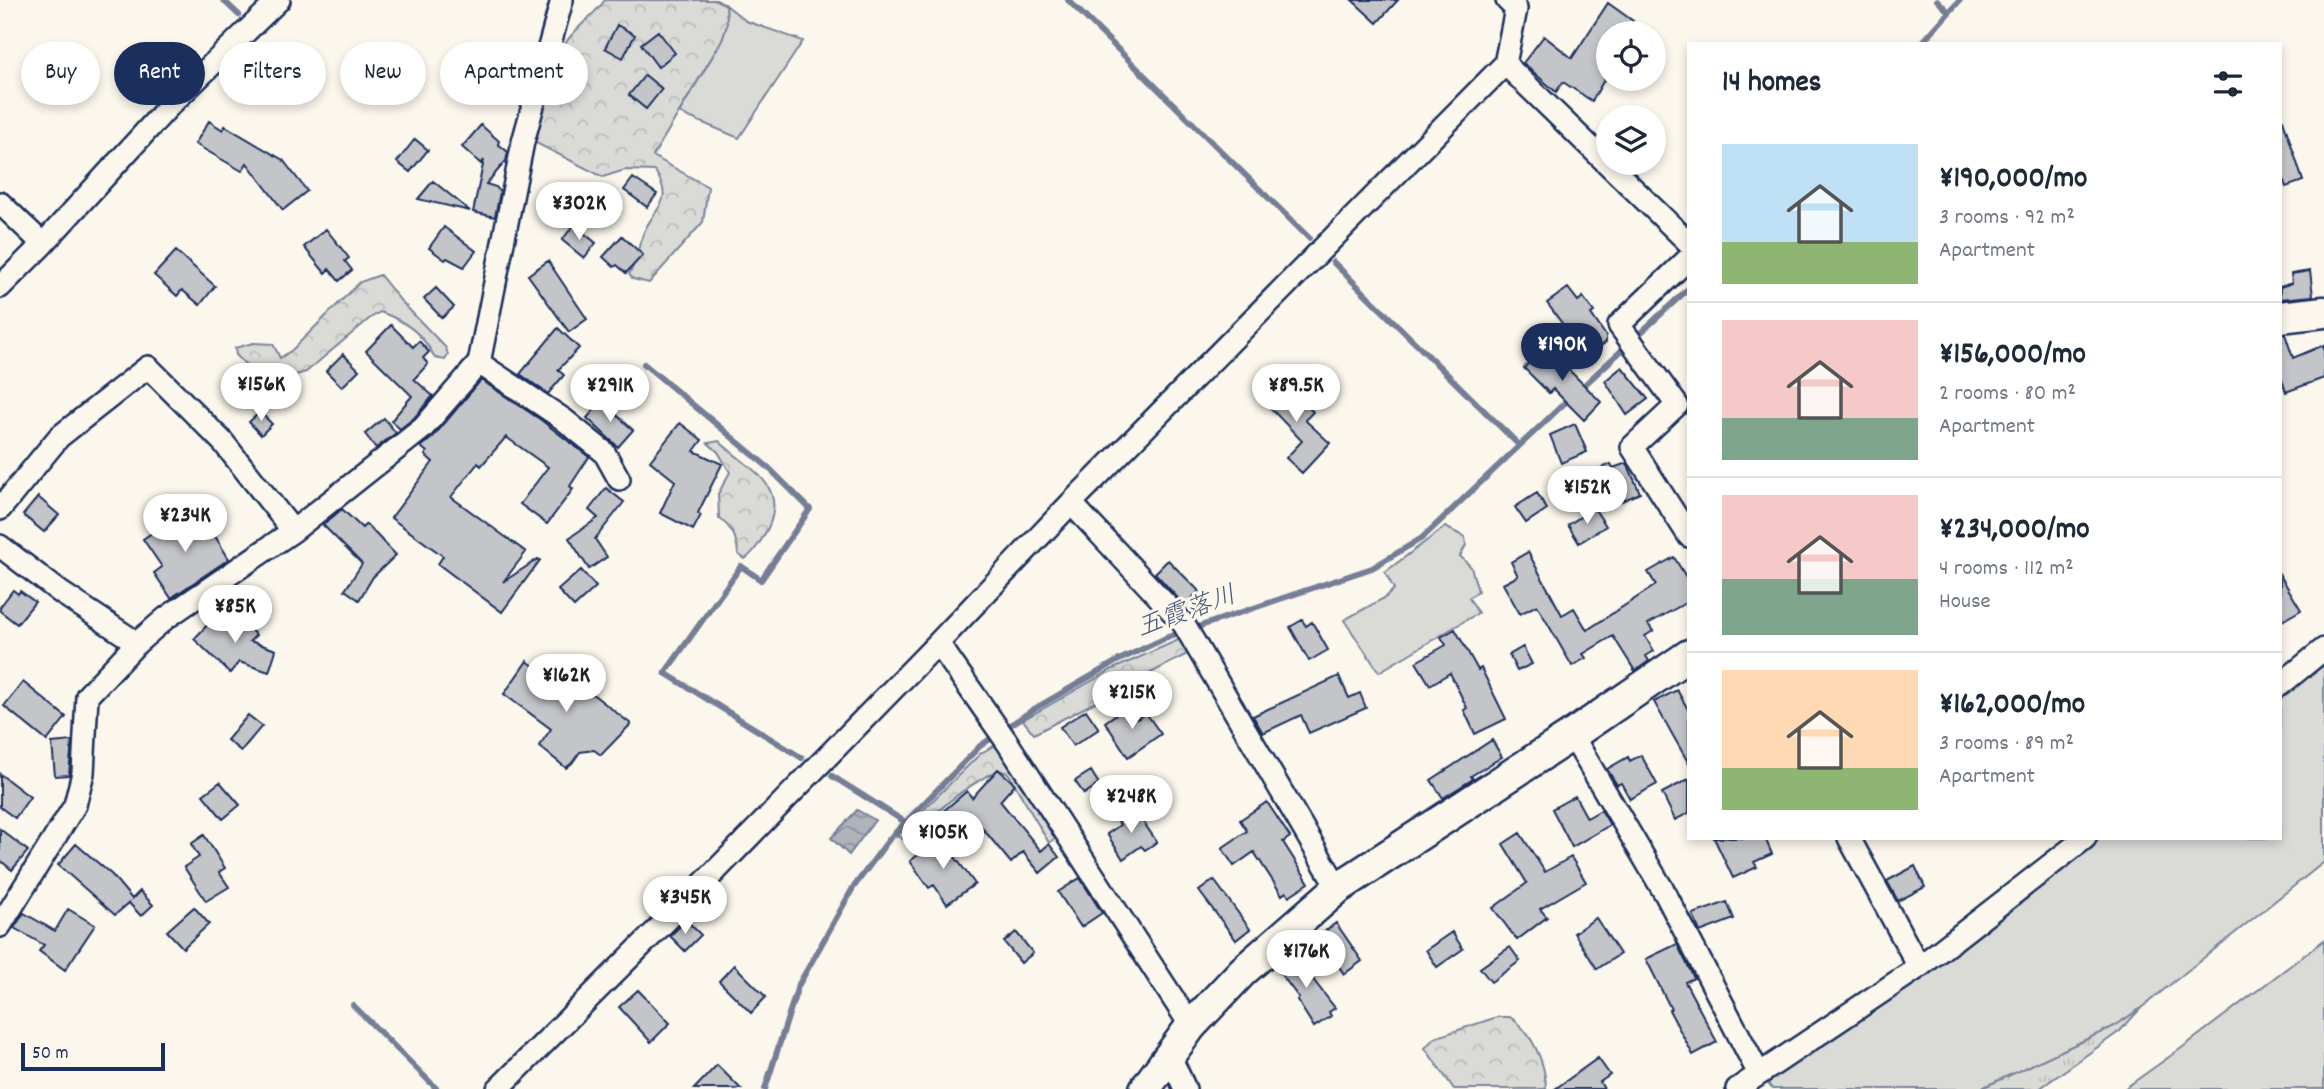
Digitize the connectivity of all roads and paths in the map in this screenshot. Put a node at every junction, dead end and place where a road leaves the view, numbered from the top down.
1 (279, 0) edge
2 (562, 0) edge
3 (1516, 3) edge
4 (1505, 64) junction
5 (0, 204) edge
6 (1687, 241) edge
7 (43, 244) junction
8 (1687, 260) edge
9 (0, 287) edge
10 (2324, 312) edge
11 (2282, 317) edge
12 (479, 363) junction
13 (619, 479) dead end
14 (1071, 503) junction
15 (0, 509) edge
16 (293, 531) junction
17 (1687, 533) edge
18 (0, 546) edge
19 (136, 643) junction
20 (939, 643) junction
21 (2324, 649) edge
22 (1687, 656) edge
23 (2282, 683) edge
24 (1572, 735) junction
25 (1850, 840) edge
26 (2082, 840) edge
27 (1338, 888) junction
28 (0, 926) edge
29 (1919, 967) junction
30 (1191, 1026) junction
31 (1169, 1054) junction
32 (1759, 1074) junction
33 (498, 1089) edge
34 (1145, 1089) edge
35 (1185, 1089) edge
36 (1737, 1089) edge

1 - 7 street
2 - 12 street
3 - 4 street
4 - 6 street
4 - 14 street
5 - 7 street
7 - 9 street
8 - 17 street
10 - 11 street
12 - 13 street
12 - 16 street
14 - 20 street
14 - 27 street
15 - 16 street
16 - 19 street
18 - 19 street
19 - 28 street
20 - 30 street
20 - 33 street
21 - 23 street
22 - 24 street
24 - 27 street
24 - 32 street
25 - 29 street
26 - 29 street
27 - 30 street
29 - 32 street
30 - 31 street
31 - 34 street
31 - 35 street
32 - 36 street

